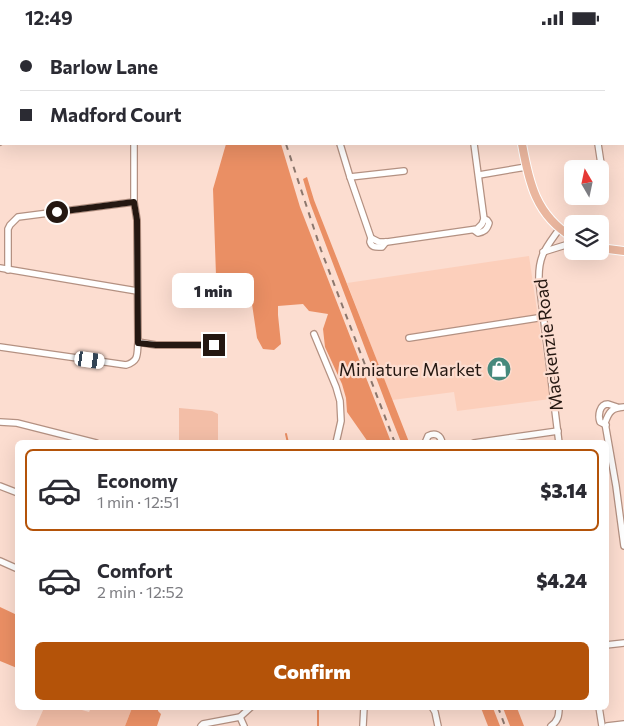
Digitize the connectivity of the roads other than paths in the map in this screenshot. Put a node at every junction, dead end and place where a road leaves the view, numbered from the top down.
1 (134, 145) edge
2 (340, 145) edge
3 (474, 145) edge
4 (522, 145) edge
5 (598, 145) edge
6 (600, 160) edge
7 (526, 167) junction
8 (404, 171) dead end
9 (479, 175) junction
10 (350, 177) junction
11 (134, 202) junction
12 (560, 228) junction
13 (564, 231) edge
14 (564, 245) edge
15 (609, 249) edge
16 (624, 251) edge
17 (543, 252) junction
18 (0, 269) edge
19 (8, 270) junction
20 (137, 291) junction
21 (544, 317) junction
22 (314, 334) dead end
23 (409, 338) dead end
24 (138, 343) junction
25 (214, 345) dead end
26 (0, 347) edge
27 (621, 407) edge
28 (0, 422) edge
29 (606, 425) junction
30 (558, 431) junction
31 (84, 440) edge
32 (337, 440) edge
33 (426, 440) edge
34 (442, 440) edge
35 (500, 440) edge
36 (560, 440) edge
37 (608, 440) edge
38 (609, 443) edge
39 (624, 485) edge
40 (0, 486) edge
41 (616, 486) junction
42 (15, 492) edge
43 (624, 546) edge
44 (0, 561) edge
45 (15, 568) edge
46 (624, 643) edge
47 (609, 645) edge
48 (248, 710) edge
49 (364, 710) edge
50 (434, 710) edge
51 (559, 710) edge
52 (599, 710) edge
53 (240, 717) junction
54 (624, 724) edge
55 (201, 726) edge
56 (244, 726) edge
57 (363, 726) edge
58 (438, 726) edge
59 (551, 726) edge
60 (602, 726) edge
61 (607, 726) edge

1 - 11 street
2 - 10 street
3 - 9 street
4 - 7 main road
5 - 6 street
7 - 9 street
7 - 12 main road
8 - 10 street
9 - 10 street
11 - 19 street
11 - 20 street
12 - 13 main road
12 - 17 street, Mackenzie Road
14 - 17 street
15 - 16 main road
17 - 21 street, Mackenzie Road
18 - 19 street
19 - 20 street
20 - 24 street
21 - 23 street
21 - 30 street, Mackenzie Road
22 - 32 street
24 - 25 street
24 - 26 street
27 - 29 street
27 - 29 street
28 - 31 street
29 - 37 street
30 - 35 street
30 - 36 street, Mackenzie Road
33 - 34 street
38 - 41 street
39 - 41 street
40 - 42 street
41 - 43 street
44 - 45 street
46 - 47 street
48 - 53 street
49 - 57 street
50 - 58 street
51 - 59 street
52 - 60 street
53 - 55 street
53 - 56 street
54 - 61 street

